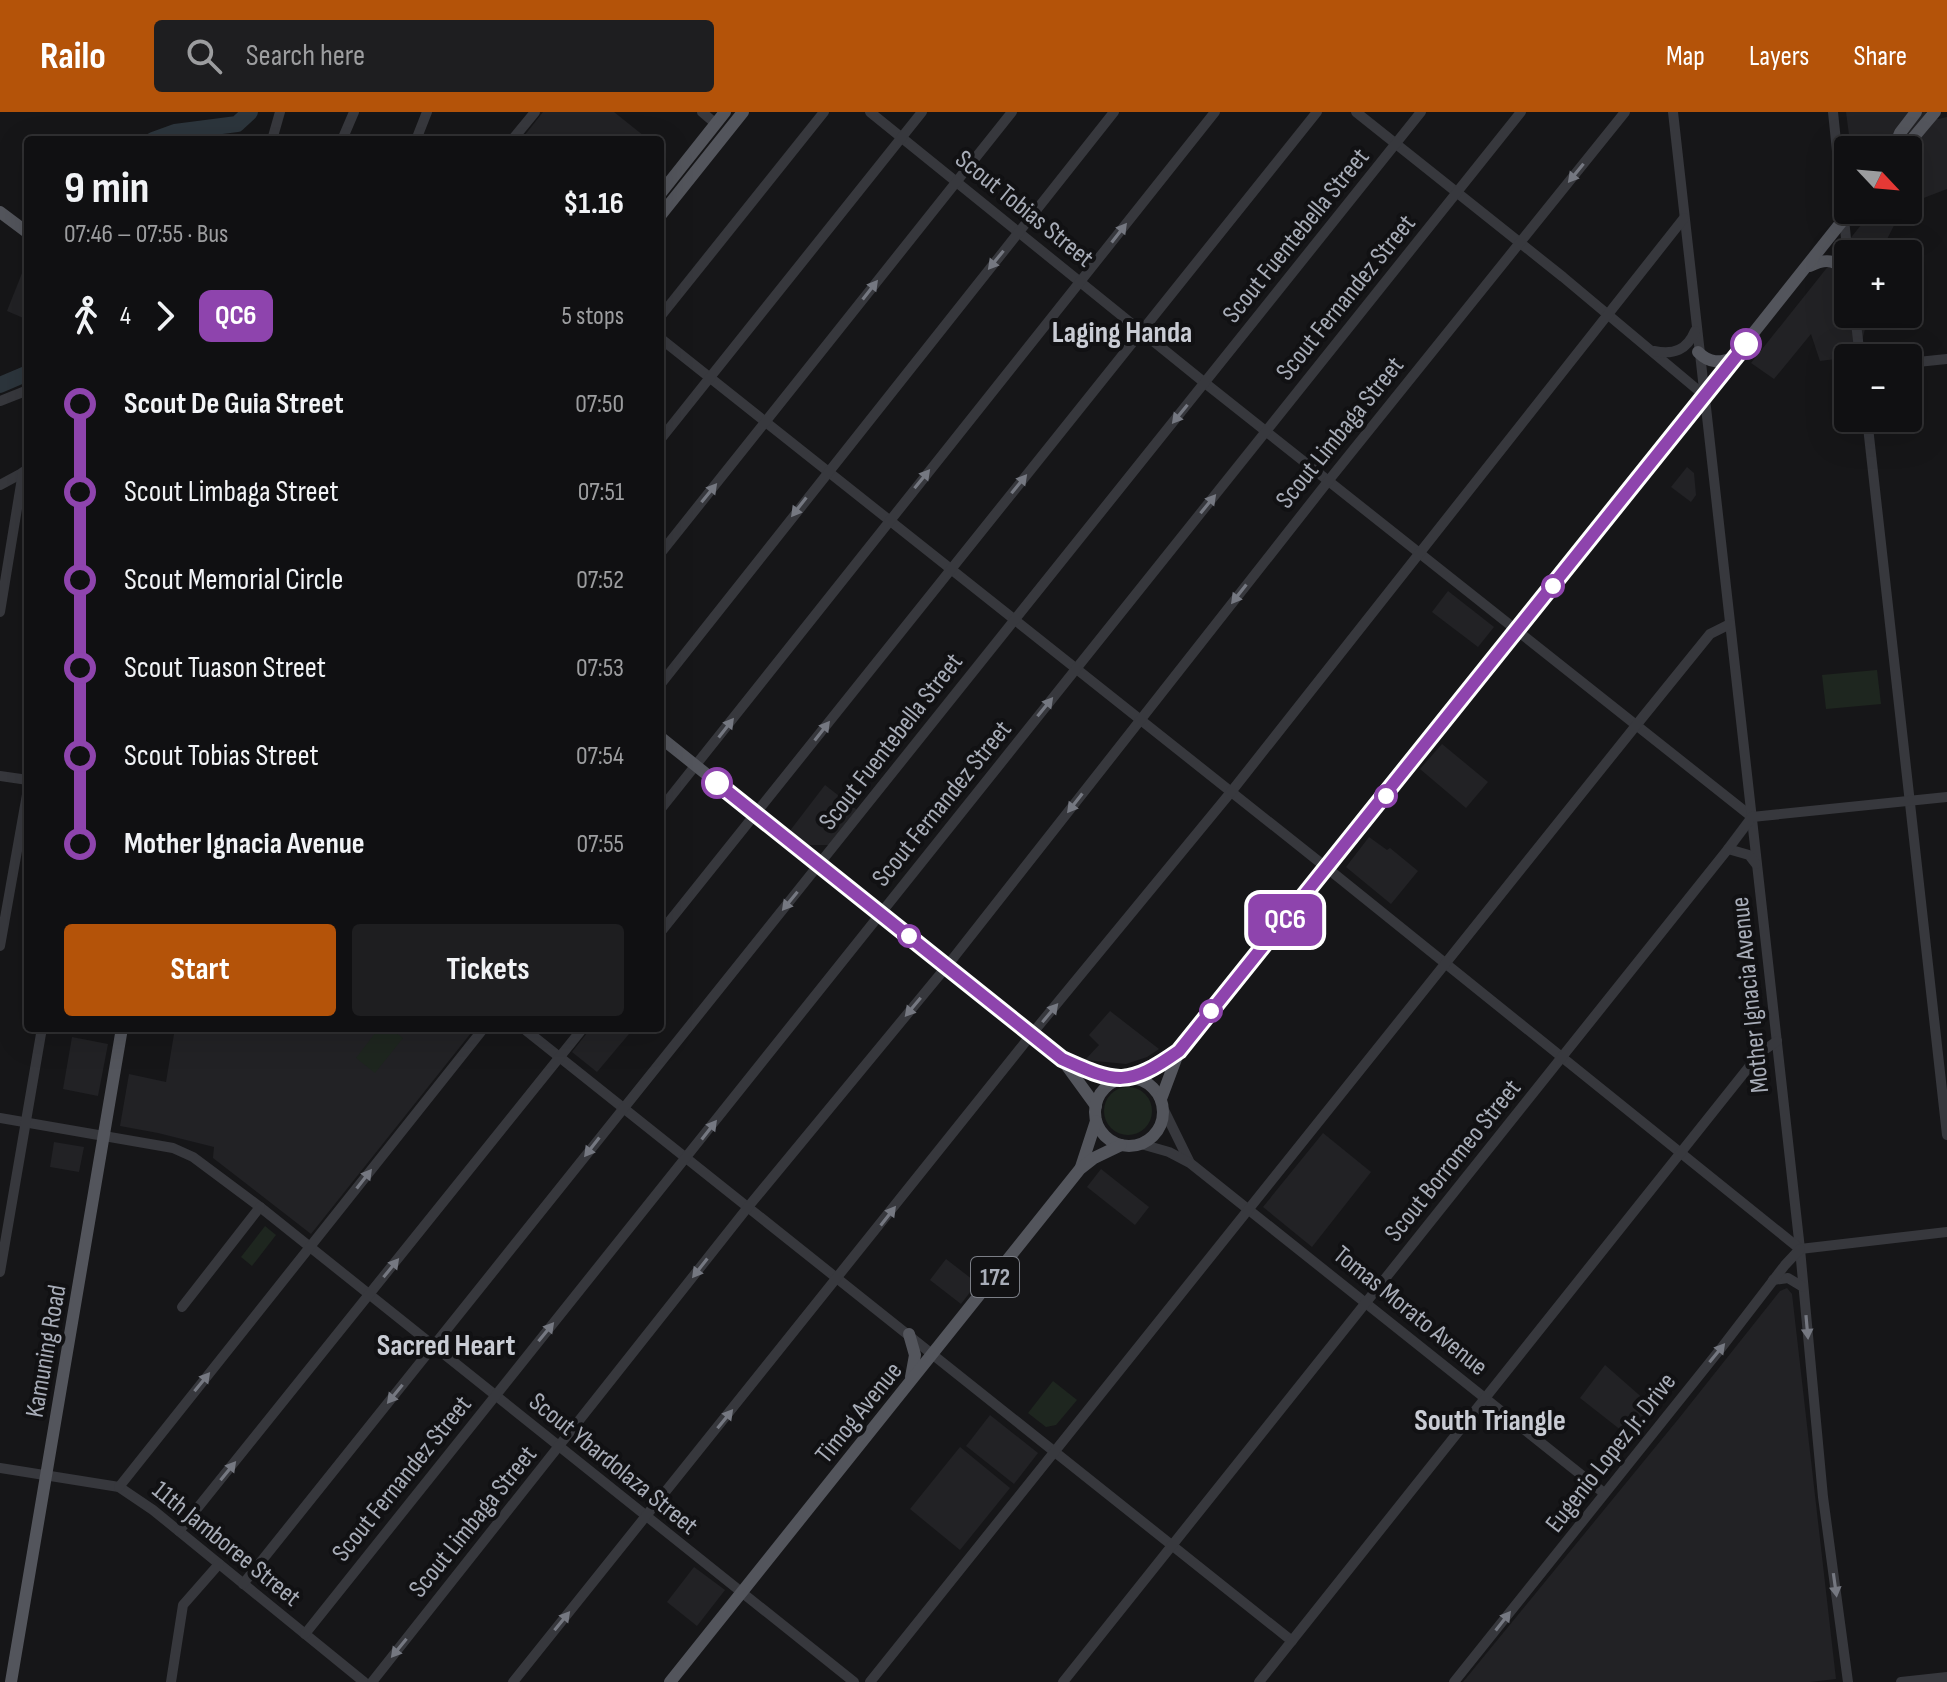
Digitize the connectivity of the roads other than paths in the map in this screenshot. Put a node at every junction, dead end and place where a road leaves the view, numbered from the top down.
1 (280, 112) edge
2 (354, 112) edge
3 (427, 112) edge
4 (535, 112) edge
5 (702, 112) edge
6 (725, 112) edge
7 (743, 112) edge
8 (824, 112) edge
9 (870, 112) edge
10 (922, 112) edge
11 (1012, 112) edge
12 (1114, 112) edge
13 (1215, 112) edge
14 (1317, 112) edge
15 (1356, 112) edge
16 (1421, 112) edge
17 (1521, 112) edge
18 (1625, 112) edge
19 (1673, 112) edge
20 (1833, 112) edge
21 (1916, 112) edge
22 (1935, 112) edge
23 (716, 124) junction
24 (273, 136) edge
25 (344, 136) edge
26 (418, 136) edge
27 (515, 136) edge
28 (1835, 136) edge
29 (1899, 136) edge
30 (1915, 136) edge
31 (902, 137) junction
32 (1395, 144) junction
33 (956, 181) junction
34 (664, 189) edge
35 (1457, 193) junction
36 (664, 211) edge
37 (0, 212) edge
38 (1684, 218) junction
39 (1840, 224) edge
40 (24, 230) edge
41 (1019, 231) junction
42 (1520, 243) junction
43 (1834, 262) edge
44 (1807, 267) junction
45 (1081, 281) junction
46 (664, 312) edge
47 (1608, 314) junction
48 (1696, 327) junction
49 (1142, 330) junction
50 (664, 341) edge
51 (1652, 351) junction
52 (1698, 352) junction
53 (1738, 356) junction
54 (1947, 359) edge
55 (1922, 362) edge
56 (710, 378) junction
57 (1205, 383) junction
58 (24, 392) edge
59 (1705, 396) junction
60 (0, 401) edge
61 (765, 422) junction
62 (1267, 430) junction
63 (1869, 432) edge
64 (664, 435) edge
65 (827, 471) junction
66 (24, 472) edge
67 (1329, 480) junction
68 (24, 482) edge
69 (0, 485) edge
70 (889, 521) junction
71 (664, 549) edge
72 (1421, 554) junction
73 (950, 569) junction
74 (0, 612) edge
75 (1014, 621) junction
76 (1730, 624) junction
77 (1517, 631) junction
78 (1076, 669) junction
79 (664, 680) edge
80 (1140, 720) junction
81 (1636, 726) junction
82 (664, 740) edge
83 (696, 766) junction
84 (0, 776) edge
85 (24, 779) edge
86 (1231, 792) junction
87 (1947, 797) edge
88 (1911, 801) junction
89 (664, 805) edge
90 (24, 811) edge
91 (757, 814) junction
92 (1752, 817) junction
93 (1728, 849) junction
94 (1756, 864) junction
95 (820, 865) junction
96 (1327, 868) junction
97 (881, 914) junction
98 (664, 928) edge
99 (0, 946) edge
100 (1445, 964) junction
101 (947, 966) junction
102 (41, 1032) edge
103 (121, 1032) edge
104 (481, 1032) edge
105 (528, 1032) edge
106 (580, 1032) edge
107 (1031, 1035) junction
108 (1777, 1041) junction
109 (1179, 1051) junction
110 (559, 1057) junction
111 (1562, 1058) junction
112 (1062, 1059) junction
113 (1123, 1079) junction
114 (1162, 1104) junction
115 (1096, 1106) junction
116 (623, 1107) junction
117 (0, 1118) edge
118 (1096, 1121) junction
119 (26, 1122) junction
120 (105, 1135) junction
121 (1947, 1135) edge
122 (1141, 1144) junction
123 (1121, 1145) junction
124 (1681, 1153) junction
125 (686, 1159) junction
126 (1190, 1163) junction
127 (1080, 1169) junction
128 (260, 1207) junction
129 (748, 1207) junction
130 (1250, 1209) junction
131 (1947, 1232) edge
132 (310, 1248) junction
133 (1800, 1249) junction
134 (0, 1272) edge
135 (838, 1279) junction
136 (1773, 1280) junction
137 (1803, 1287) junction
138 (369, 1295) junction
139 (1366, 1303) junction
140 (182, 1307) dead end
141 (909, 1334) junction
142 (433, 1345) junction
143 (933, 1354) junction
144 (909, 1384) junction
145 (494, 1396) junction
146 (1486, 1398) junction
147 (559, 1447) junction
148 (1055, 1453) junction
149 (0, 1468) edge
150 (46, 1475) junction
151 (119, 1487) junction
152 (1604, 1493) junction
153 (646, 1517) junction
154 (179, 1531) junction
155 (1171, 1546) junction
156 (219, 1564) junction
157 (243, 1584) junction
158 (741, 1593) junction
159 (305, 1634) junction
160 (1292, 1641) junction
161 (1947, 1677) edge
162 (359, 1681) edge
163 (11, 1682) edge
164 (171, 1682) edge
165 (372, 1682) edge
166 (513, 1682) edge
167 (670, 1682) edge
168 (854, 1682) edge
169 (870, 1682) edge
170 (1063, 1682) edge
171 (1259, 1682) edge
172 (1454, 1682) edge
173 (1848, 1682) edge
174 (1901, 1682) edge

1 - 24 street
2 - 25 street
3 - 26 street
4 - 27 street
5 - 23 street
6 - 23 main road
7 - 36 main road
8 - 46 street
9 - 31 street, Scout Tobias Street
10 - 31 street
11 - 33 street
12 - 41 street
45 -> 13 street
14 - 49 street
15 - 32 street
16 - 32 street, Scout Fuentebella Street
17 - 35 street, Scout Fernandez Street
18 -> 42 street, Scout Limbaga Street
19 - 38 street, Mother Ignacia Avenue
20 - 28 street
21 - 29 main road
22 - 30 main road
23 - 34 main road
31 - 33 street, Scout Tobias Street
31 - 56 street
32 - 35 street
32 - 57 street, Scout Fuentebella Street
33 - 41 street, Scout Tobias Street
61 -> 33 street
35 - 42 street
35 - 62 street, Scout Fernandez Street
37 - 40 main road
38 - 47 street
38 - 48 street, Mother Ignacia Avenue
39 - 44 main road
41 - 45 street, Scout Tobias Street
41 -> 65 street
42 - 47 street
42 - 67 street, Scout Limbaga Street
43 - 44 main road
44 - 53 main road
45 - 49 street, Scout Tobias Street
70 -> 45 street
47 - 51 street
47 - 72 street
48 - 51 street
48 - 52 street, Mother Ignacia Avenue
49 - 57 street, Scout Tobias Street
73 -> 49 street
50 - 56 street
51 - 59 street
52 - 53 main road
52 - 59 street, Mother Ignacia Avenue
53 - 59 main road
54 - 55 street
56 - 61 street
56 - 64 street
57 - 62 street, Scout Tobias Street
57 -> 75 street, Scout Fuentebella Street
58 - 60 street
59 - 76 street, Mother Ignacia Avenue
59 - 77 main road
61 - 65 street
71 -> 61 street
62 - 67 street, Scout Tobias Street
78 -> 62 street, Scout Fernandez Street
63 - 88 street
65 - 70 street
65 -> 79 street
66 - 69 street
67 - 72 street, Scout Tobias Street
67 -> 80 street, Scout Limbaga Street
68 - 74 street
70 - 73 street
83 -> 70 street
72 - 77 street, Scout Tobias Street
72 - 86 street
73 - 75 street
91 -> 73 street
75 - 78 street
75 - 95 street, Scout Fuentebella Street
76 - 81 street
76 - 92 street, Mother Ignacia Avenue
77 - 81 street, Scout Tobias Street
77 - 96 main road
78 - 80 street
97 -> 78 street, Scout Fernandez Street
80 - 86 street
80 -> 101 street, Scout Limbaga Street
81 - 92 street, Scout Tobias Street
81 - 100 street
82 - 83 main road
83 - 89 street
83 - 91 main road
84 - 85 street
86 - 96 street
107 -> 86 street
87 - 88 street
88 - 92 street
88 - 121 street
90 - 99 street
91 - 95 main road
91 - 98 street
92 - 93 street, Scout Borromeo Street
92 - 94 street, Mother Ignacia Avenue
93 - 94 street
93 - 111 street, Scout Borromeo Street
94 - 108 street, Mother Ignacia Avenue
95 - 97 main road
95 -> 116 street, Scout Fuentebella Street
96 - 100 street
96 - 109 main road
97 - 101 main road
125 -> 97 street, Scout Fernandez Street
100 - 111 street
100 - 130 street
101 - 107 main road
101 -> 129 street, Scout Limbaga Street
102 - 119 street
103 - 120 main road, Kamuning Road
132 -> 104 street
105 - 110 street
106 - 110 street
107 - 112 main road
135 -> 107 street
108 - 124 street
108 - 133 street, Mother Ignacia Avenue
109 - 113 main road
109 - 114 main road
110 - 116 street
138 -> 110 street
111 - 124 street
111 - 139 street, Scout Borromeo Street
112 - 113 main road
112 - 115 main road
113 - 114 main road
113 - 115 main road
114 - 122 main road
114 - 126 street, Tomas Morato Avenue
115 - 118 main road, 172
116 - 125 street
116 -> 142 street, Scout Fuentebella Street
117 - 119 street, Scout Ybardolaza Street
118 - 123 main road
118 - 127 main road, Timog Avenue / 172
119 - 120 street, Scout Ybardolaza Street
119 - 134 street
120 - 128 street, Scout Ybardolaza Street
120 - 150 main road, Kamuning Road
122 - 123 main road, 172
122 - 126 street, Tomas Morato Avenue
123 - 127 main road, Timog Avenue / 172
124 - 133 street
124 - 146 street
125 - 129 street
145 -> 125 street, Scout Fernandez Street
126 - 130 street, Tomas Morato Avenue
127 - 143 main road, Timog Avenue / 172
128 - 132 street, Scout Ybardolaza Street
128 - 140 street
129 - 135 street
129 -> 147 street, Scout Limbaga Street
130 - 139 street, Tomas Morato Avenue
130 - 148 street
131 - 133 street
132 - 138 street, Scout Ybardolaza Street
151 -> 132 street
133 - 136 street, Eugenio Lopez Jr. Drive
133 - 137 street, Mother Ignacia Avenue
135 - 141 street
153 -> 135 street
136 - 137 street
152 -> 136 street, Eugenio Lopez Jr. Drive
137 -> 173 street, Mother Ignacia Avenue
138 - 142 street, Scout Ybardolaza Street
154 -> 138 street
139 - 146 street, Tomas Morato Avenue
139 - 155 street, Scout Borromeo Street
141 - 143 street
141 - 144 main road
142 - 145 street, Scout Ybardolaza Street
142 -> 157 street, Scout Fuentebella Street
143 - 144 main road, Timog Avenue / 172
143 - 148 street
144 - 158 main road, Timog Avenue / 172
145 - 147 street, Scout Ybardolaza Street
145 - 159 street, Scout Fernandez Street
146 - 152 street, Tomas Morato Avenue
146 - 160 street
147 - 153 street, Scout Ybardolaza Street
147 -> 165 street, Scout Limbaga Street
148 - 155 street
148 - 169 street
149 - 150 street, 11th Jamboree Street
150 - 151 street, 11th Jamboree Street
150 - 163 main road, Kamuning Road
151 - 154 street, 11th Jamboree Street
172 -> 152 street, Eugenio Lopez Jr. Drive
153 - 158 street, Scout Ybardolaza Street
166 -> 153 street
154 - 156 street, 11th Jamboree Street
155 - 160 street
155 - 170 street, Scout Borromeo Street
156 - 157 street, 11th Jamboree Street
156 - 164 street
157 - 159 street, 11th Jamboree Street
158 - 167 main road, Timog Avenue / 172
158 - 168 street, Scout Ybardolaza Street
159 - 162 street, 11th Jamboree Street
160 - 171 street
161 - 174 street

